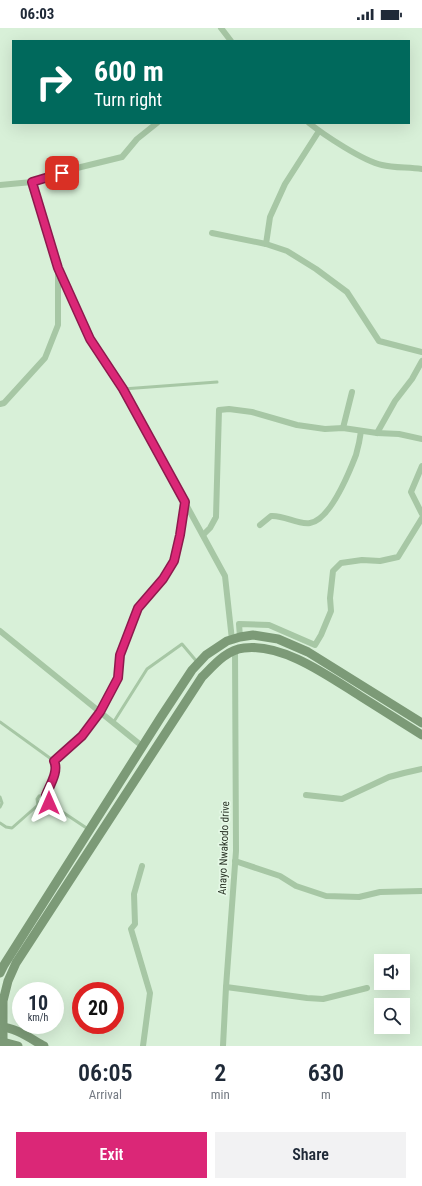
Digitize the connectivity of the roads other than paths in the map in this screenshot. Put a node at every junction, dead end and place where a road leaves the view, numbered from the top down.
1 (221, 28) edge
2 (230, 40) edge
3 (156, 124) edge
4 (310, 124) edge
5 (319, 131) junction
6 (422, 169) edge
7 (32, 182) junction
8 (0, 185) edge
9 (212, 233) dead end
10 (266, 244) junction
11 (58, 268) junction
12 (422, 352) edge
13 (422, 361) edge
14 (217, 382) dead end
15 (123, 389) junction
16 (352, 392) dead end
17 (0, 404) edge
18 (343, 428) junction
19 (361, 431) junction
20 (377, 433) junction
21 (422, 439) edge
22 (422, 466) edge
23 (185, 502) junction
24 (422, 514) edge
25 (422, 518) edge
26 (260, 525) dead end
27 (203, 535) junction
28 (0, 631) edge
29 (236, 638) junction
30 (234, 651) junction
31 (198, 664) junction
32 (100, 712) junction
33 (0, 722) edge
34 (113, 723) junction
35 (422, 723) edge
36 (422, 735) edge
37 (142, 746) junction
38 (54, 761) junction
39 (422, 769) edge
40 (46, 795) junction
41 (306, 795) dead end
42 (0, 797) edge
43 (49, 803) junction
44 (38, 805) junction
45 (0, 807) edge
46 (0, 823) edge
47 (89, 830) junction
48 (235, 861) junction
49 (142, 866) dead end
50 (422, 891) edge
51 (0, 973) edge
52 (226, 987) junction
53 (367, 988) dead end
54 (0, 990) edge
55 (3, 1001) junction
56 (2, 1027) edge
57 (2, 1042) edge
58 (18, 1046) edge
59 (44, 1046) edge
60 (143, 1046) edge
61 (223, 1046) edge

1 - 2 street
3 - 7 street
4 - 5 street
5 - 6 street
5 - 10 street
7 - 8 street
7 - 11 street
9 - 10 street
10 - 12 street
11 - 15 street
11 - 17 street
13 - 20 street
14 - 15 lane
15 - 23 street
16 - 18 street
18 - 19 street
18 - 27 street
19 - 20 street
19 - 26 street
20 - 21 street
22 - 24 street
23 - 27 street
23 - 32 lane
25 - 29 street
27 - 29 street
28 - 32 street
29 - 31 street
29 - 35 street
30 - 36 street
30 - 48 street, Anayo Nwakodo drive
30 - 55 street
31 - 34 lane
31 - 37 street
32 - 34 street
32 - 38 lane
33 - 38 lane
34 - 37 street
37 - 47 street
38 - 40 lane
39 - 41 street
40 - 43 lane
40 - 44 lane
42 - 45 lane
43 - 44 lane
43 - 47 lane
44 - 46 lane
47 - 51 street
48 - 50 street
48 - 52 street, Anayo Nwakodo drive
49 - 60 street
52 - 53 street
52 - 61 street, Anayo Nwakodo drive
54 - 55 street
55 - 56 street
56 - 57 street
56 - 59 street
57 - 58 street

